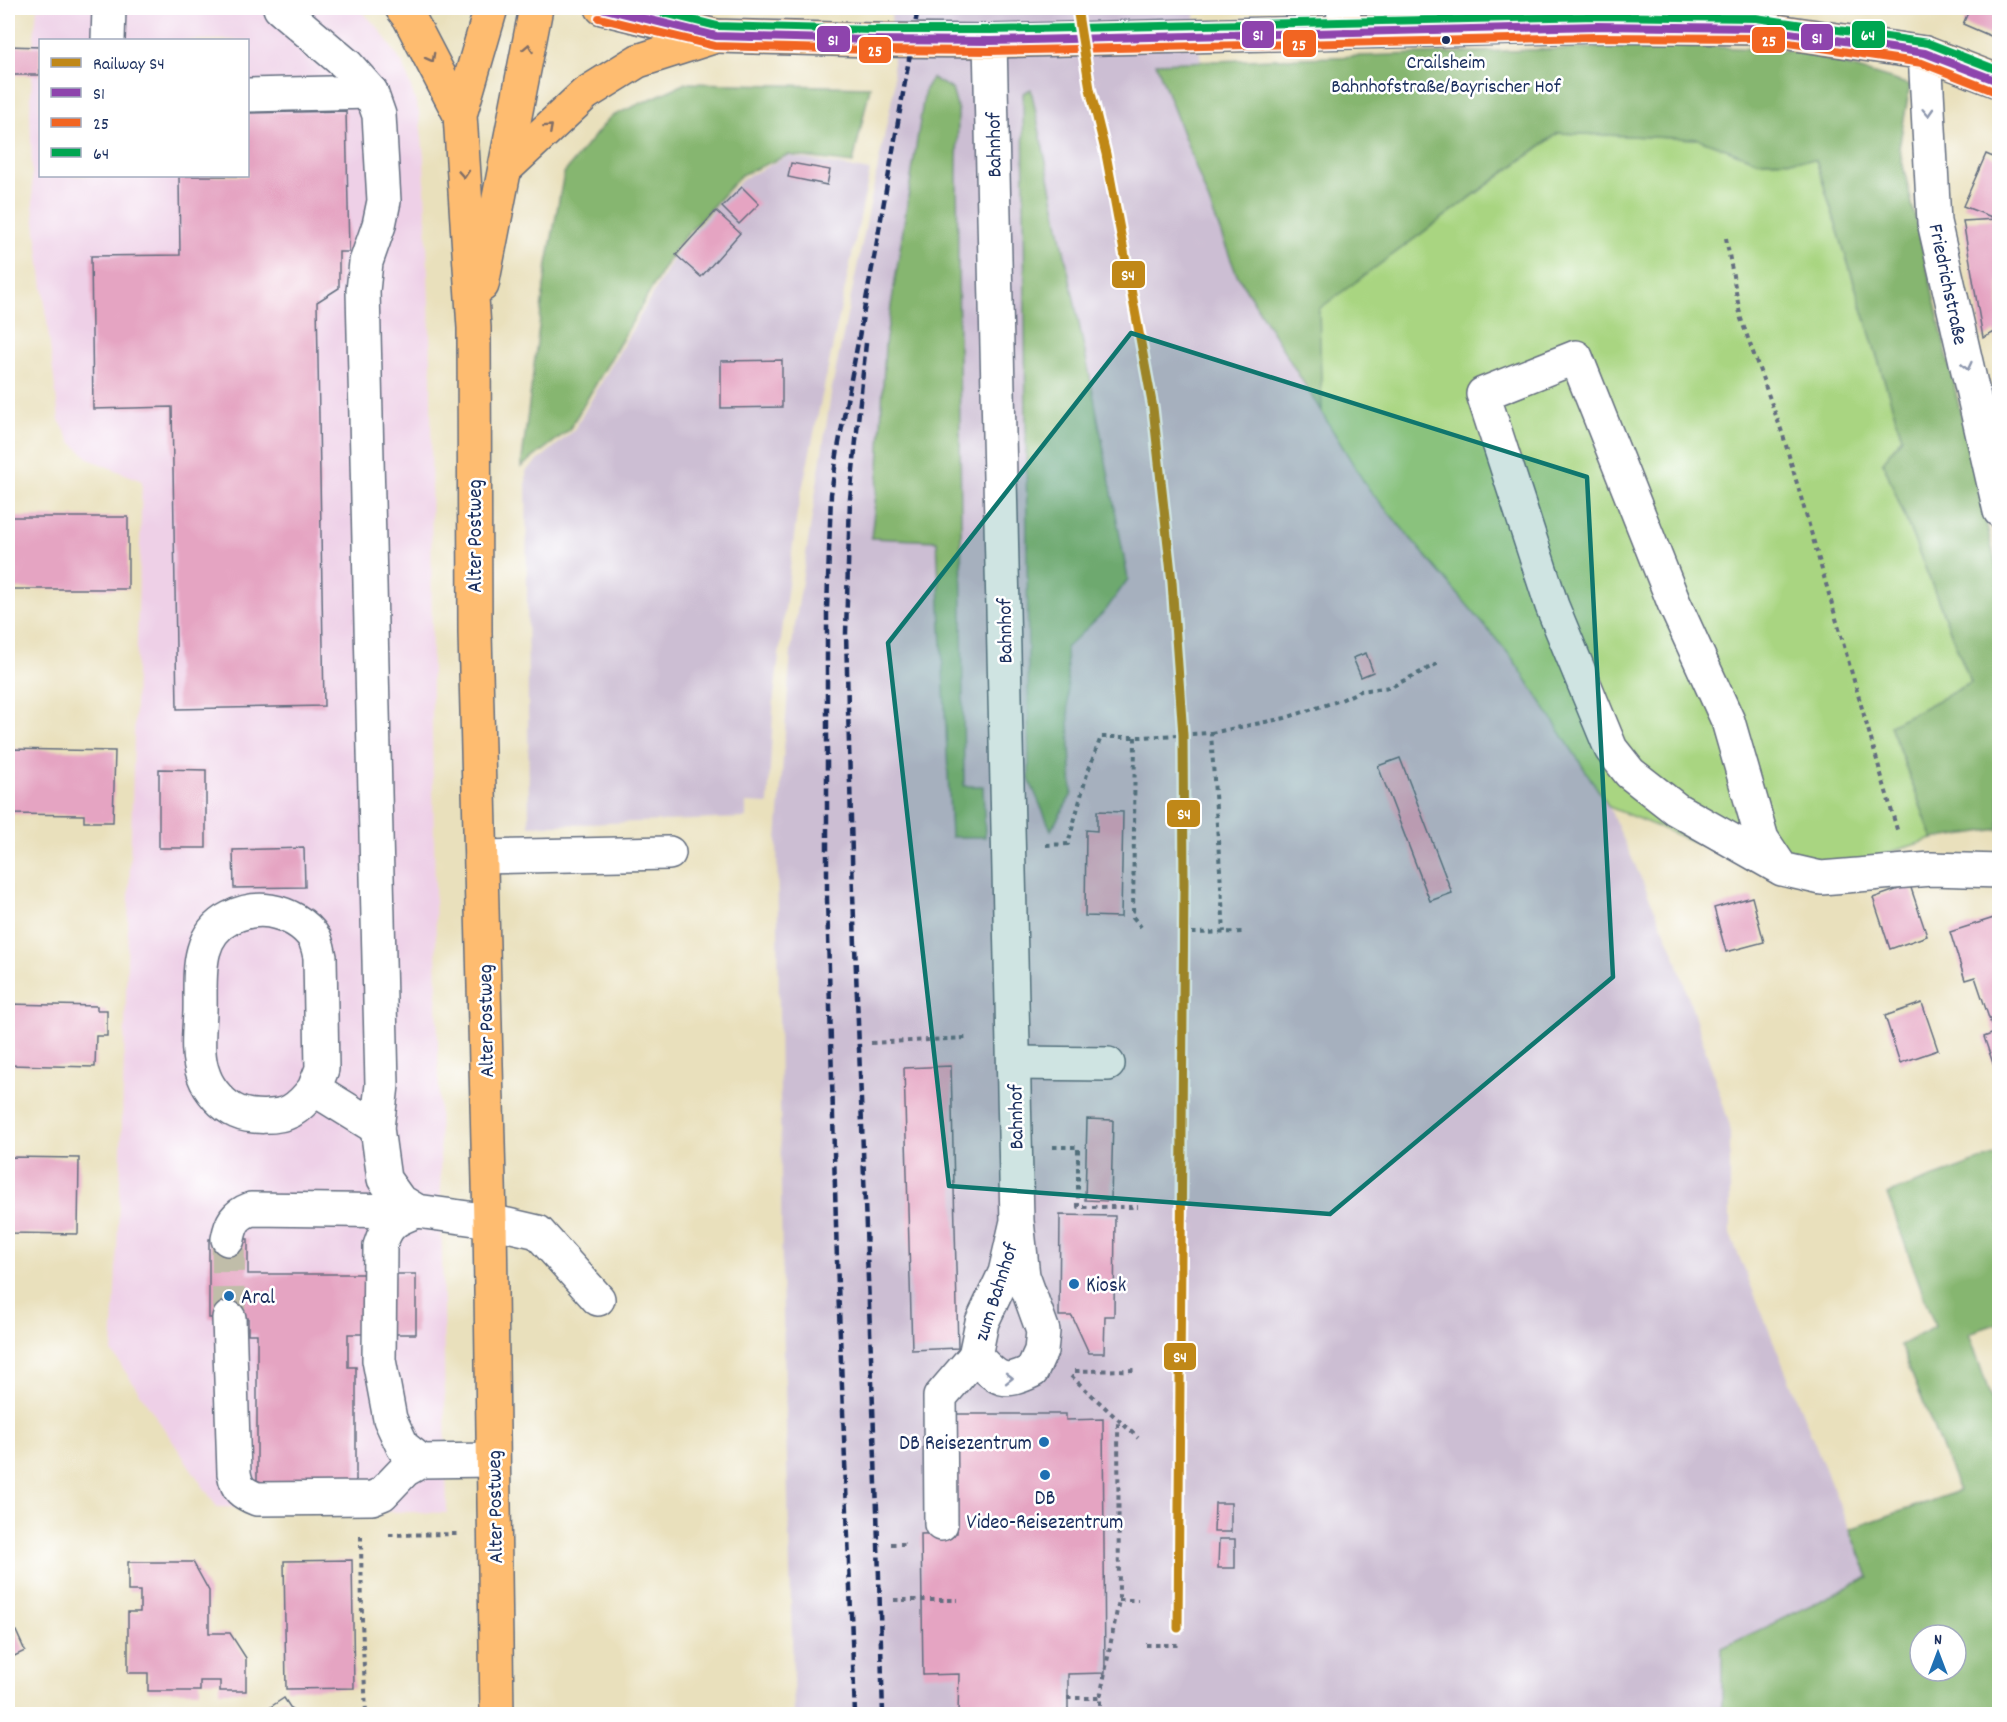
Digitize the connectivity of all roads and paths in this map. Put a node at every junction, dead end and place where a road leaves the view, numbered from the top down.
1 (109, 8) edge
2 (280, 8) edge
3 (402, 8) edge
4 (490, 8) edge
5 (536, 8) edge
6 (602, 8) edge
7 (1754, 18) edge
8 (1343, 20) edge
9 (717, 36) junction
10 (108, 39) edge
11 (990, 40) junction
12 (1925, 53) junction
13 (2000, 82) edge
14 (371, 92) junction
15 (249, 95) edge
16 (460, 115) junction
17 (506, 168) junction
18 (1726, 238) dead end
19 (474, 328) junction
20 (2000, 511) edge
21 (1439, 663) dead end
22 (1211, 733) junction
23 (1135, 737) junction
24 (1009, 848) junction
25 (669, 853) dead end
26 (481, 857) junction
27 (1782, 869) junction
28 (1909, 871) junction
29 (2000, 872) edge
30 (1141, 927) dead end
31 (1224, 932) junction
32 (1245, 932) dead end
33 (1192, 933) dead end
34 (967, 1038) dead end
35 (871, 1042) dead end
36 (1014, 1063) junction
37 (1108, 1064) dead end
38 (314, 1089) junction
39 (376, 1128) junction
40 (1078, 1147) dead end
41 (1138, 1207) dead end
42 (417, 1211) junction
43 (490, 1221) junction
44 (1017, 1221) junction
45 (228, 1239) tunnel mouth
46 (598, 1299) dead end
47 (229, 1318) tunnel mouth
48 (975, 1356) junction
49 (1137, 1370) dead end
50 (1118, 1420) junction
51 (1138, 1438) dead end
52 (492, 1460) junction
53 (421, 1461) junction
54 (940, 1524) dead end
55 (447, 1534) dead end
56 (372, 1535) dead end
57 (384, 1535) dead end
58 (894, 1600) dead end
59 (958, 1600) dead end
60 (1119, 1600) junction
61 (1138, 1600) dead end
62 (1146, 1645) dead end
63 (1178, 1645) dead end
64 (1067, 1698) dead end
65 (1100, 1698) junction
66 (366, 1714) edge
67 (497, 1714) edge
68 (1100, 1714) edge

1 - 10 street
2 - 14 street
3 -> 16 main road, Alter Postweg
4 - 16 main road, Alter Postweg
17 -> 5 main road, Alter Postweg
6 - 9 main road
7 - 8 main road
7 - 12 main road
8 - 11 main road
9 - 11 main road
17 -> 9 main road
11 - 24 street, Bahnhof
12 - 13 main road
12 -> 20 street, Friedrichstraße
14 - 15 street
14 - 39 street
16 -> 19 main road, Alter Postweg
17 - 19 main road, Alter Postweg
18 - 28 path
19 - 26 main road, Alter Postweg
21 - 22 path
22 - 23 path
22 - 31 path
23 - 24 path
23 - 30 path
24 - 36 street, Bahnhof
25 - 26 street
26 - 43 main road, Alter Postweg
27 - 27 street
27 - 28 street
28 - 29 street
31 - 32 path
31 - 33 path
34 - 35 path
36 - 37 street
36 - 44 street, Bahnhof
38 - 38 street
38 - 39 street
39 - 42 street
40 - 41 path
42 - 43 street
42 - 45 street
42 - 53 street
43 - 46 street
43 - 52 main road, Alter Postweg
44 - 48 street, zum Bahnhof
48 -> 44 street, zum Bahnhof
47 - 53 street
48 - 54 street
49 - 50 path
50 - 51 path
50 - 60 path
52 - 53 street
52 - 67 main road, Alter Postweg
55 - 57 path
56 - 66 path
58 - 59 path
60 - 61 path
60 - 65 path
62 - 63 path
64 - 65 path
65 - 68 path

